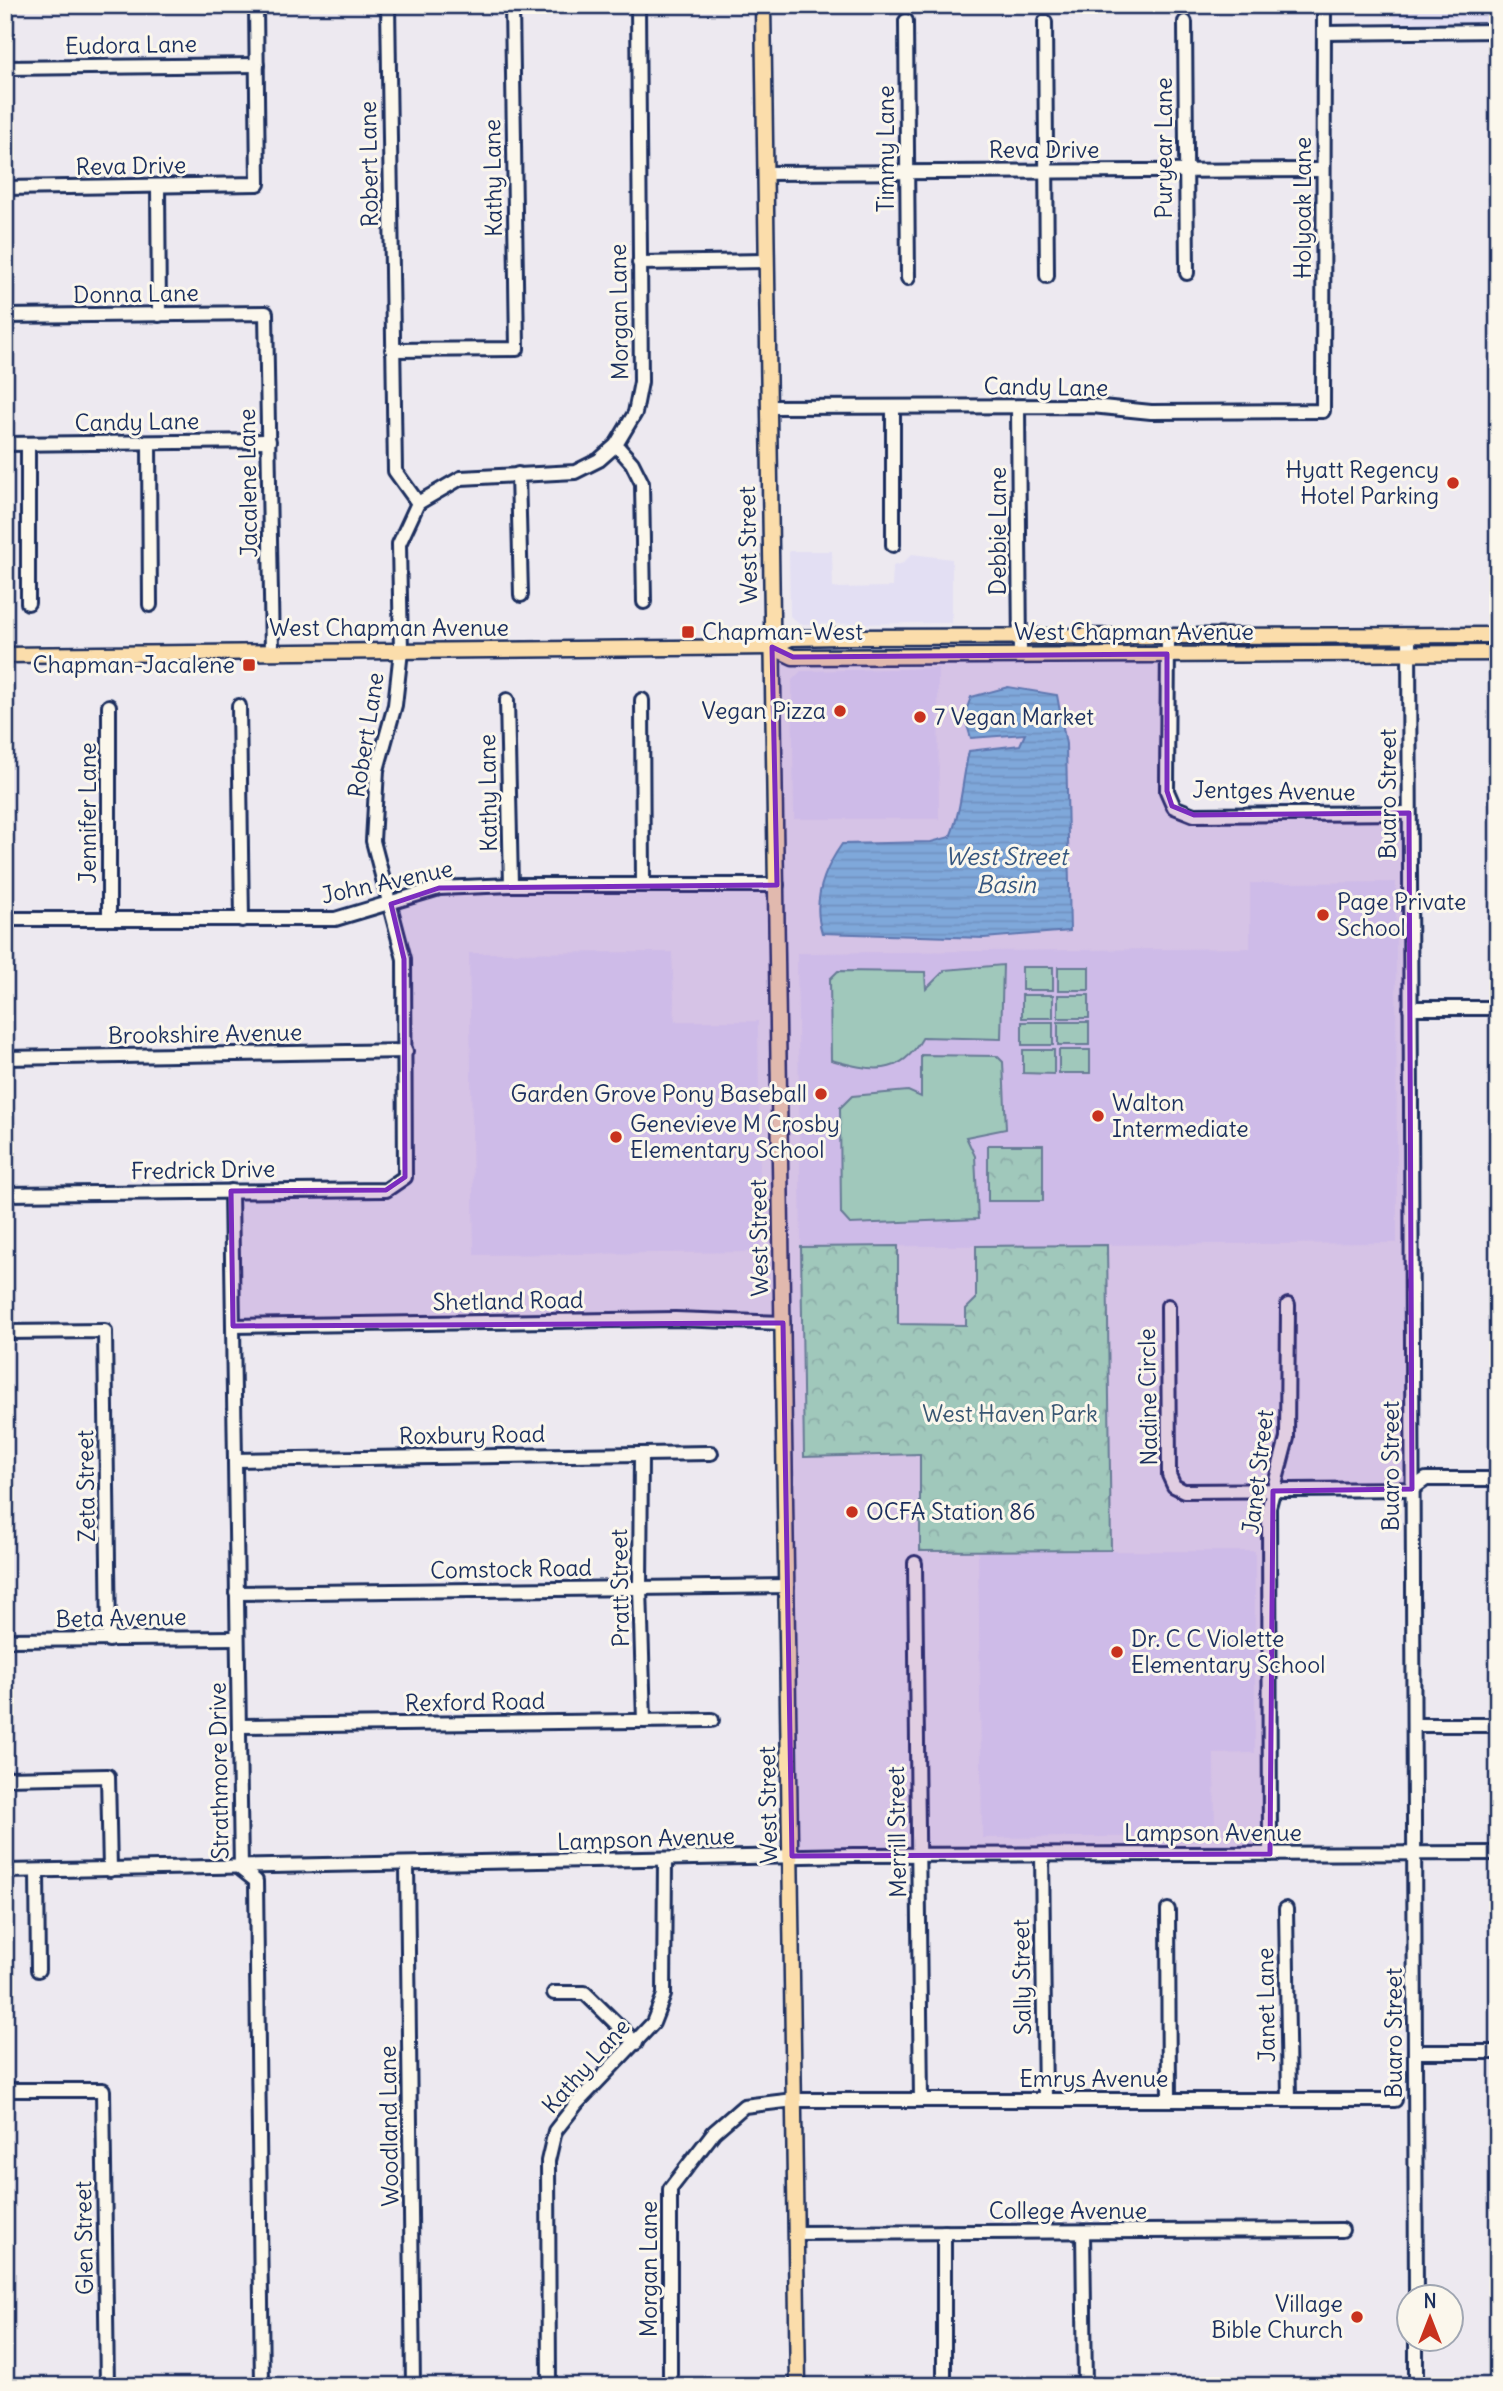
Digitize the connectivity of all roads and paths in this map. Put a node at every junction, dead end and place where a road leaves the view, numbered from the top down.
1 (256, 5) edge
2 (388, 5) edge
3 (512, 5) edge
4 (638, 5) edge
5 (763, 5) edge
6 (1324, 5) edge
7 (906, 21) dead end
8 (1045, 22) dead end
9 (1185, 22) dead end
10 (1498, 31) edge
11 (1324, 33) junction
12 (257, 65) junction
13 (5, 68) edge
14 (1185, 170) junction
15 (1323, 170) junction
16 (907, 172) junction
17 (1046, 172) junction
18 (765, 173) junction
19 (158, 187) junction
20 (5, 188) edge
21 (766, 261) junction
22 (639, 263) junction
23 (1186, 273) dead end
24 (1047, 276) dead end
25 (908, 278) dead end
26 (267, 313) joint
27 (159, 314) junction
28 (5, 316) edge
29 (392, 350) junction
30 (769, 407) junction
31 (893, 407) junction
32 (1018, 407) junction
33 (1322, 411) joint
34 (269, 441) junction
35 (149, 443) junction
36 (5, 444) edge
37 (28, 444) junction
38 (615, 445) junction
39 (518, 474) junction
40 (418, 503) junction
41 (893, 545) dead end
42 (521, 595) dead end
43 (644, 602) dead end
44 (28, 603) dead end
45 (150, 605) dead end
46 (1409, 635) junction
47 (1498, 635) edge
48 (1020, 636) junction
49 (1168, 636) junction
50 (772, 647) junction
51 (401, 651) junction
52 (272, 652) junction
53 (1409, 653) junction
54 (1498, 653) edge
55 (1167, 654) junction
56 (5, 655) edge
57 (1020, 655) junction
58 (507, 700) dead end
59 (642, 700) dead end
60 (109, 706) dead end
61 (239, 706) dead end
62 (1409, 813) junction
63 (643, 884) junction
64 (511, 885) junction
65 (777, 886) junction
66 (391, 904) junction
67 (5, 919) edge
68 (109, 919) junction
69 (242, 920) junction
70 (1410, 1008) junction
71 (1498, 1008) edge
72 (406, 1051) junction
73 (5, 1058) edge
74 (400, 1183) joint
75 (231, 1191) junction
76 (5, 1194) edge
77 (1288, 1305) dead end
78 (1168, 1306) dead end
79 (783, 1323) junction
80 (233, 1326) junction
81 (5, 1332) edge
82 (710, 1453) dead end
83 (641, 1454) junction
84 (235, 1460) junction
85 (1498, 1479) edge
86 (1412, 1489) junction
87 (1273, 1491) junction
88 (915, 1563) dead end
89 (787, 1586) junction
90 (640, 1588) junction
91 (236, 1593) junction
92 (236, 1638) junction
93 (5, 1640) edge
94 (109, 1640) junction
95 (712, 1720) dead end
96 (644, 1721) junction
97 (1414, 1725) junction
98 (1498, 1725) edge
99 (239, 1726) junction
100 (5, 1777) edge
101 (1498, 1853) edge
102 (1042, 1854) junction
103 (1270, 1854) junction
104 (1414, 1854) junction
105 (919, 1855) junction
106 (792, 1856) junction
107 (665, 1860) junction
108 (407, 1865) junction
109 (241, 1869) junction
110 (110, 1870) junction
111 (5, 1871) edge
112 (37, 1871) junction
113 (1286, 1909) dead end
114 (1168, 1910) dead end
115 (38, 1969) dead end
116 (554, 1993) dead end
117 (635, 2043) junction
118 (1415, 2052) junction
119 (1498, 2052) edge
120 (5, 2090) edge
121 (794, 2100) junction
122 (921, 2100) junction
123 (1045, 2100) junction
124 (1169, 2100) junction
125 (1289, 2100) junction
126 (1395, 2100) dead end
127 (1342, 2230) dead end
128 (944, 2232) junction
129 (1083, 2232) junction
130 (796, 2233) junction
131 (1416, 2282) edge
132 (1416, 2352) edge
133 (107, 2386) edge
134 (262, 2386) edge
135 (413, 2386) edge
136 (549, 2386) edge
137 (670, 2386) edge
138 (798, 2386) edge
139 (944, 2386) edge
140 (1085, 2386) edge
141 (1416, 2386) edge

1 - 12 street
2 - 29 street, Robert Lane
3 - 29 street, Kathy Lane
4 - 22 street, Morgan Lane
5 - 18 main road, West Street
6 - 11 street, Holyoak Lane
7 - 16 street, Timmy Lane
8 - 17 street
9 - 14 street, Puryear Lane
10 - 11 street
11 - 15 street, Holyoak Lane
12 - 13 street, Eudora Lane
12 - 19 street, Reva Drive
14 - 15 street, Reva Drive
14 - 17 street, Reva Drive
14 - 23 street, Puryear Lane
15 - 33 street, Holyoak Lane
16 - 17 street, Reva Drive
16 - 18 street, Reva Drive
16 - 25 street, Timmy Lane
17 - 24 street
18 - 21 main road, West Street
19 - 20 street, Reva Drive
19 - 27 street
21 - 22 street
21 - 30 main road, West Street
22 - 38 street, Morgan Lane
26 - 27 street, Donna Lane
26 - 34 street, Jacalene Lane
27 - 28 street, Donna Lane
29 - 40 street, Robert Lane
30 - 31 street, Candy Lane
30 - 50 main road, West Street
31 - 32 street, Candy Lane
31 - 41 street
32 - 33 street, Candy Lane
32 - 48 street, Debbie Lane
34 - 35 street, Candy Lane
34 - 52 street, Jacalene Lane
35 - 37 street, Candy Lane
35 - 45 street
36 - 37 street, Candy Lane
37 - 44 street
38 - 39 street
38 - 43 street
39 - 40 street
39 - 42 street
40 - 51 street, Robert Lane
46 - 47 main road, West Chapman Avenue
46 - 49 main road, West Chapman Avenue
46 - 53 street, Buaro Street
48 - 49 main road, West Chapman Avenue
48 - 50 main road, West Chapman Avenue
48 - 57 street, Debbie Lane
49 - 55 street
50 - 51 main road, West Chapman Avenue
50 - 57 main road, West Chapman Avenue
50 - 65 main road, West Street
51 - 52 main road, West Chapman Avenue
51 - 66 street, Robert Lane
52 - 56 main road, West Chapman Avenue
53 - 54 main road, West Chapman Avenue
53 - 55 main road, West Chapman Avenue
53 - 62 street, Buaro Street
55 - 57 main road, West Chapman Avenue
55 - 62 street, Jentges Avenue
58 - 64 street, Kathy Lane
59 - 63 street
60 - 68 street, Jennifer Lane
61 - 69 street
62 - 70 street, Buaro Street
63 - 64 street, John Avenue
63 - 65 street, John Avenue
64 - 66 street, John Avenue
65 - 79 main road, West Street
66 - 69 street, John Avenue
66 - 72 street, Robert Lane
67 - 68 street, John Avenue
68 - 69 street, John Avenue
70 - 71 street
70 - 86 street, Buaro Street
72 - 73 street, Brookshire Avenue
72 - 74 street, Robert Lane
74 - 75 street, Fredrick Drive
75 - 76 street, Fredrick Drive
75 - 80 street, Strathmore Drive
77 - 87 street, Janet Street
78 - 87 street, Nadine Circle
79 - 80 street, Shetland Road
79 - 89 main road, West Street
80 - 84 street, Strathmore Drive
81 - 94 street, Zeta Street
82 - 83 street, Roxbury Road
83 - 84 street, Roxbury Road
83 - 90 street, Pratt Street
84 - 91 street, Strathmore Drive
85 - 86 street
86 - 87 street
86 - 97 street, Buaro Street
87 - 103 street, Janet Street
88 - 105 street, Merrill Street
89 - 90 street, Comstock Road
89 - 106 main road, West Street
90 - 91 street, Comstock Road
90 - 96 street, Pratt Street
91 - 92 street, Strathmore Drive
92 - 94 street, Beta Avenue
92 - 99 street, Strathmore Drive
93 - 94 street, Beta Avenue
95 - 96 street, Rexford Road
96 - 99 street, Rexford Road
97 - 98 street
97 - 104 street, Buaro Street
99 - 109 street, Strathmore Drive
100 - 110 street
101 - 104 street, Lampson Avenue
102 - 103 street, Lampson Avenue
102 - 105 street, Lampson Avenue
102 - 123 street, Sally Street
103 - 104 street, Lampson Avenue
104 - 118 street, Buaro Street
105 - 106 street, Lampson Avenue
105 - 122 street, Merrill Street
106 - 107 street, Lampson Avenue
106 - 121 main road, West Street
107 - 108 street, Lampson Avenue
107 - 117 street, Kathy Lane
108 - 109 street, Lampson Avenue
108 - 135 street, Woodland Lane
109 - 110 street, Lampson Avenue
109 - 134 street, Strathmore Drive
110 - 112 street, Lampson Avenue
111 - 112 street, Lampson Avenue
112 - 115 street
113 - 125 street, Janet Lane
114 - 124 street
116 - 117 street
117 - 136 street, Kathy Lane
118 - 119 street
118 - 131 street, Buaro Street
120 - 133 street, Glen Street
121 - 122 street, Emrys Avenue
121 - 130 main road, West Street
121 - 137 street, Morgan Lane
122 - 123 street, Emrys Avenue
123 - 124 street, Emrys Avenue
124 - 125 street, Emrys Avenue
125 - 126 street, Emrys Avenue
127 - 129 street, College Avenue
128 - 129 street, College Avenue
128 - 130 street, College Avenue
128 - 139 street
129 - 140 street
130 - 138 main road, West Street
132 - 141 street

